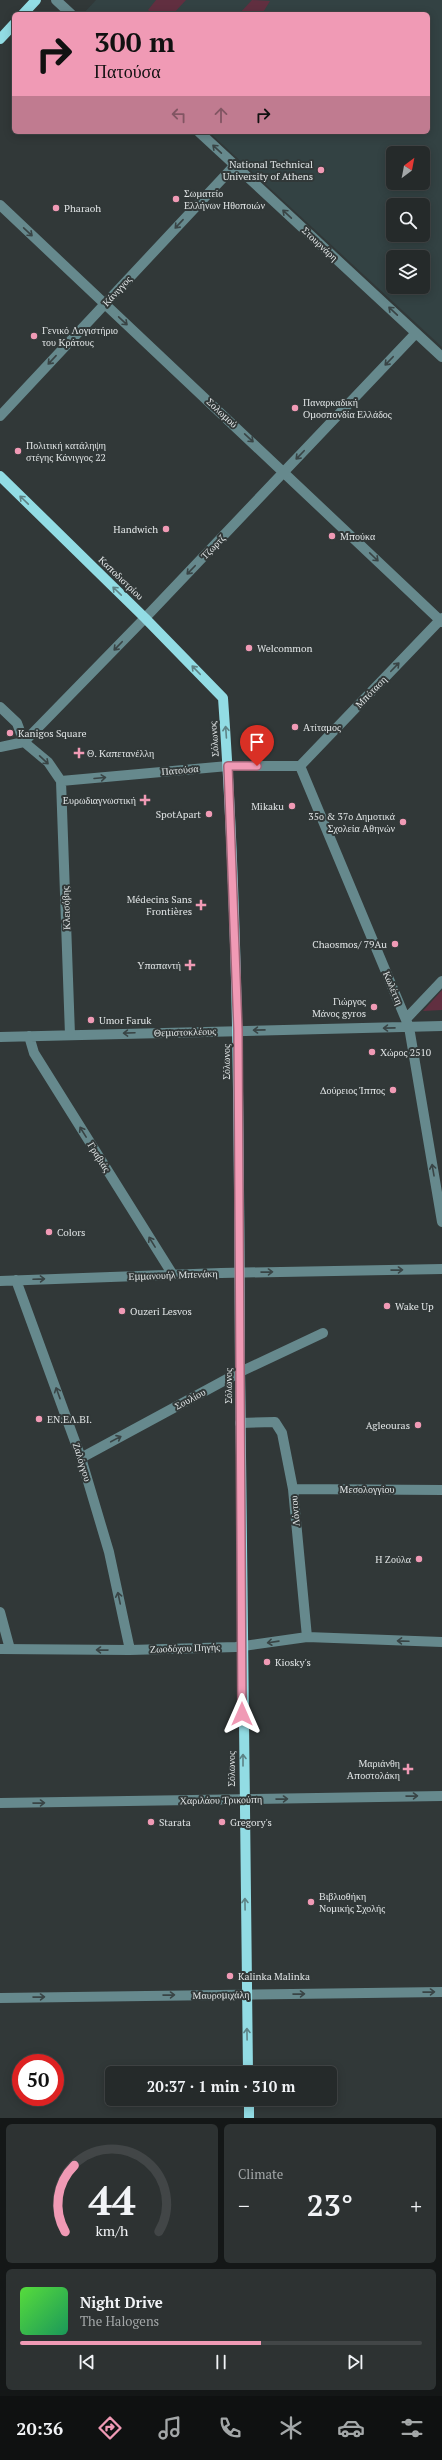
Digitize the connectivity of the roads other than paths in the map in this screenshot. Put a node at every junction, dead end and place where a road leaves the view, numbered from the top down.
1 (36, 0) edge
2 (56, 0) edge
3 (25, 12) edge
4 (69, 12) edge
5 (12, 26) edge
6 (0, 39) edge
7 (201, 134) edge
8 (235, 165) junction
9 (0, 205) edge
10 (105, 304) junction
11 (416, 333) junction
12 (442, 357) edge
13 (0, 416) edge
14 (284, 472) junction
15 (0, 476) edge
16 (145, 618) junction
17 (441, 620) edge
18 (223, 698) joint
19 (0, 707) edge
20 (24, 742) junction
21 (0, 747) edge
22 (228, 766) junction
23 (300, 766) junction
24 (61, 781) junction
25 (442, 981) edge
26 (408, 1023) junction
27 (442, 1026) edge
28 (238, 1030) junction
29 (70, 1035) junction
30 (30, 1036) junction
31 (0, 1037) edge
32 (442, 1222) edge
33 (442, 1269) edge
34 (239, 1272) junction
35 (173, 1275) junction
36 (16, 1280) junction
37 (0, 1281) edge
38 (323, 1333) dead end
39 (240, 1372) junction
40 (240, 1423) junction
41 (81, 1458) junction
42 (293, 1488) junction
43 (442, 1490) edge
44 (0, 1612) edge
45 (307, 1637) junction
46 (442, 1642) edge
47 (242, 1646) junction
48 (5, 1649) edge
49 (130, 1650) junction
50 (442, 1796) edge
51 (243, 1800) junction
52 (0, 1803) edge
53 (442, 1992) edge
54 (247, 1995) junction
55 (0, 1998) edge
56 (248, 2066) edge
57 (249, 2106) edge
58 (249, 2118) edge

1 - 3 main road
2 - 4 street
5 - 6 main road
8 -> 7 street, Στουρνάρη
8 -> 10 street, Κάνιγγος
11 -> 8 street, Στουρνάρη
9 -> 10 street, Σολωμού
10 -> 13 street, Κάνιγγος
10 -> 14 street, Σολωμού
11 - 12 street, Στουρνάρη
11 -> 14 street, Τζωρτζ
14 -> 16 street, Τζωρτζ
14 -> 17 street, Σολωμού
16 -> 15 main road, Καποδιστρίου
18 -> 16 main road, Καποδιστρίου
16 -> 20 street, Τζωρτζ
23 -> 17 street, Μπόταση
22 -> 18 main road, Σόλωνος
19 - 20 street
20 - 21 street
20 -> 24 street
22 - 23 street, Πατούσα
24 -> 22 street, Πατούσα
22 - 28 main road, Σόλωνος
23 - 26 street, Κωλέττη
24 - 29 street, Κλεισόβης
25 - 26 street
26 - 27 street, Θεμιστοκλέους
26 -> 28 street, Θεμιστοκλέους
32 -> 26 street, Κωλέττη
28 -> 29 street, Θεμιστοκλέους
28 - 34 main road, Σόλωνος
29 - 30 street, Θεμιστοκλέους
30 - 31 street, Θεμιστοκλέους
35 -> 30 street, Γραβιάς
34 -> 33 street, Εμμανουήλ Μπενάκη
34 - 35 street, Εμμανουήλ Μπενάκη
34 - 39 main road, Σόλωνος
36 -> 35 street, Εμμανουήλ Μπενάκη
36 - 37 street, Εμμανουήλ Μπενάκη
41 -> 36 street, Ζαλόγγου
38 - 39 street, Σουλίου
39 - 40 main road, Σόλωνος
41 -> 39 street, Σουλίου
40 - 42 street, Λόντου
40 - 47 main road, Σόλωνος
49 -> 41 street, Ζαλόγγου
42 - 43 street, Μεσολογγίου
42 - 45 street, Λόντου
44 - 48 street
46 -> 45 street, Ζωοδόχου Πηγής
45 -> 47 street, Ζωοδόχου Πηγής
47 - 49 street, Ζωοδόχου Πηγής
51 -> 47 main road, Σόλωνος
49 -> 48 street, Ζωοδόχου Πηγής
51 -> 50 street, Χαριλάου Τρικούπη
52 -> 51 street, Χαριλάου Τρικούπη
54 -> 51 main road, Σόλωνος
54 -> 53 street, Μαυρομιχάλη
55 -> 54 street, Μαυρομιχάλη
56 -> 54 main road, Σόλωνος
57 - 58 main road

